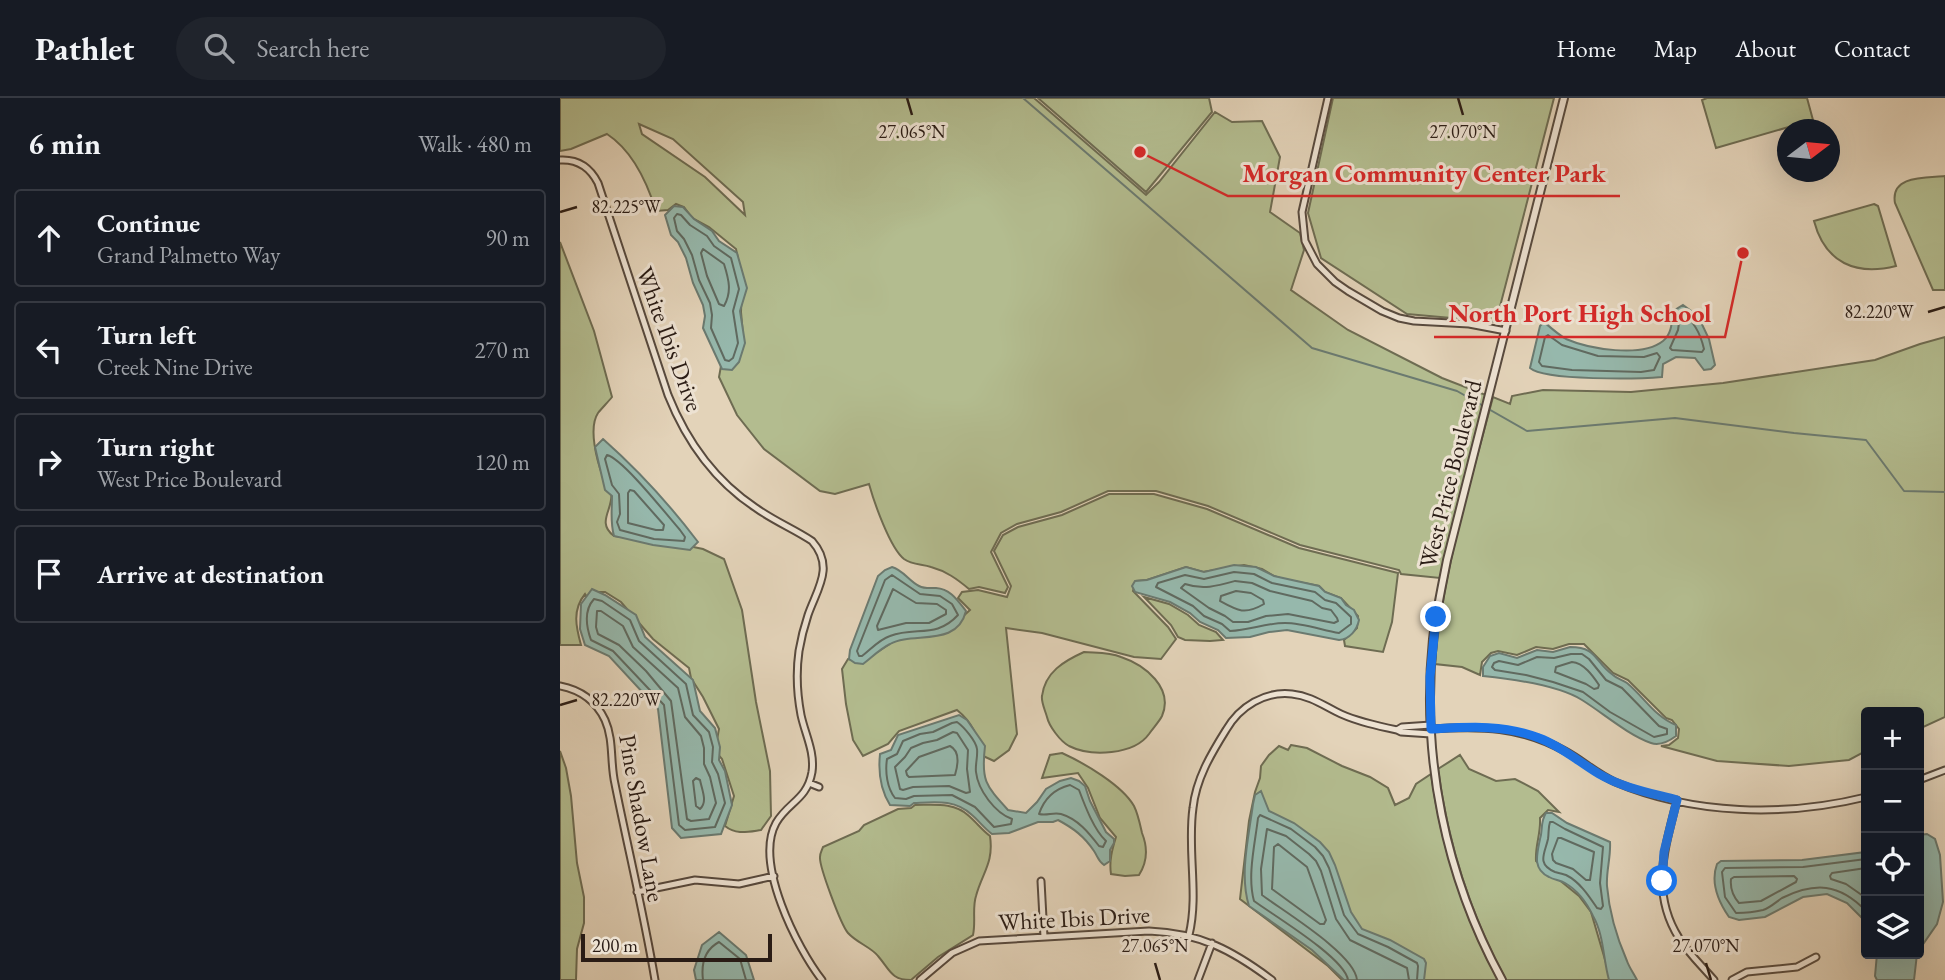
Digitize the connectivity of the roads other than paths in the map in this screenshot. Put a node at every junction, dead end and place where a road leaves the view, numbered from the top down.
1 (1328, 98) edge
2 (1564, 98) edge
3 (560, 160) edge
4 (1506, 331) junction
5 (560, 686) edge
6 (1431, 729) junction
7 (1945, 770) edge
8 (1924, 778) edge
9 (809, 783) junction
10 (819, 787) dead end
11 (1861, 798) edge
12 (1677, 800) junction
13 (774, 876) junction
14 (1041, 881) dead end
15 (637, 892) junction
16 (1189, 935) junction
17 (1044, 937) junction
18 (1212, 943) junction
19 (1815, 957) dead end
20 (655, 980) edge
21 (822, 980) edge
22 (920, 980) edge
23 (1198, 980) edge
24 (1272, 980) edge
25 (1502, 980) edge
26 (1714, 980) edge
27 (1732, 980) edge

1 - 4 street
2 - 4 street, West Price Boulevard
3 - 9 street, White Ibis Drive
4 - 6 street, West Price Boulevard
5 - 15 street, Pine Shadow Lane
6 - 12 street
6 - 16 street
6 - 25 street, West Price Boulevard
7 - 8 street
9 - 10 street
9 - 13 street
11 - 12 street
12 - 26 street
13 - 15 street
13 - 21 street
14 - 17 street
15 - 20 street, Pine Shadow Lane
16 - 17 street, White Ibis Drive
16 - 18 street, White Ibis Drive
17 - 22 street, White Ibis Drive
18 - 23 street
18 - 24 street, White Ibis Drive
19 - 27 street

